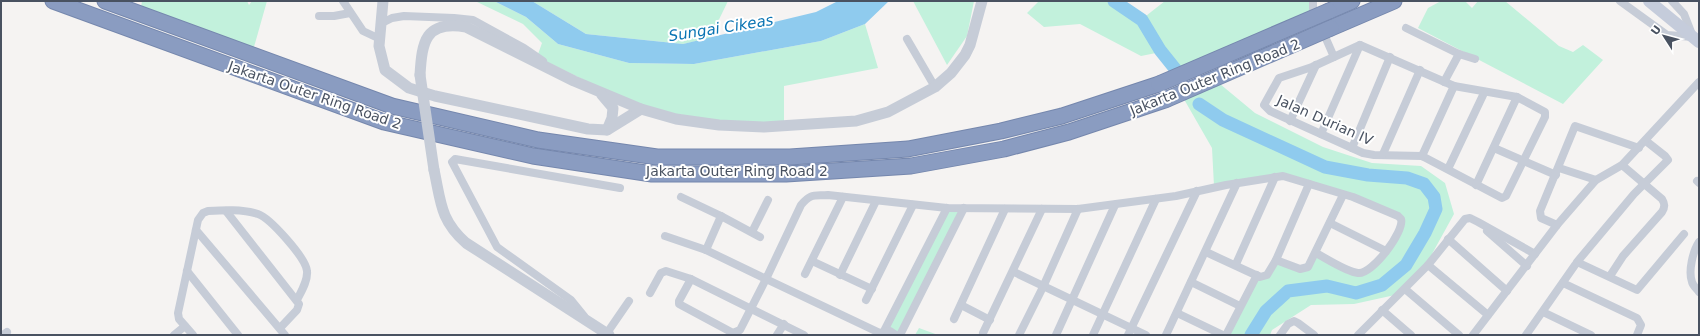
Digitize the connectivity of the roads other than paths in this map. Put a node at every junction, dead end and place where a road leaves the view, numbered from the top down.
1 (54, 1) edge
2 (105, 1) edge
3 (343, 1) edge
4 (383, 1) edge
5 (982, 1) edge
6 (1313, 1) edge
7 (1352, 1) edge
8 (1394, 1) edge
9 (1620, 1) edge
10 (1649, 1) edge
11 (1672, 1) edge
12 (350, 14) junction
13 (319, 16) dead end
14 (382, 24) junction
15 (1406, 28) dead end
16 (380, 39) junction
17 (1696, 39) edge
18 (907, 40) dead end
19 (1360, 45) junction
20 (1459, 54) junction
21 (1334, 57) junction
22 (1390, 57) junction
23 (1475, 59) dead end
24 (1316, 65) junction
25 (1420, 70) junction
26 (574, 81) junction
27 (1444, 82) junction
28 (1699, 82) edge
29 (1454, 86) junction
30 (935, 87) junction
31 (599, 92) junction
32 (1484, 93) junction
33 (1517, 97) junction
34 (641, 109) junction
35 (1290, 121) junction
36 (607, 130) junction
37 (1321, 134) junction
38 (1646, 141) junction
39 (1352, 148) junction
40 (1494, 148) junction
41 (1639, 148) junction
42 (1383, 154) junction
43 (1422, 156) junction
44 (1523, 161) junction
45 (1622, 166) junction
46 (1448, 169) junction
47 (1557, 172) junction
48 (1275, 176) junction
49 (1596, 180) junction
50 (1237, 183) junction
51 (1644, 183) junction
52 (1309, 184) junction
53 (1476, 185) junction
54 (620, 188) dead end
55 (1197, 191) junction
56 (1343, 195) junction
57 (681, 197) dead end
58 (843, 197) junction
59 (1156, 199) junction
60 (768, 200) dead end
61 (876, 201) junction
62 (913, 205) junction
63 (1115, 205) junction
64 (947, 208) junction
65 (964, 208) junction
66 (1005, 209) junction
67 (1042, 209) junction
68 (1078, 209) junction
69 (226, 211) junction
70 (721, 216) junction
71 (1478, 222) junction
72 (1330, 223) junction
73 (1557, 225) junction
74 (196, 230) junction
75 (752, 232) junction
76 (1684, 234) dead end
77 (665, 236) dead end
78 (760, 237) dead end
79 (1448, 240) junction
80 (1699, 242) edge
81 (706, 250) junction
82 (1386, 251) junction
83 (1206, 252) junction
84 (1316, 253) junction
85 (1535, 254) junction
86 (1276, 260) junction
87 (812, 261) junction
88 (1236, 264) junction
89 (1428, 265) junction
90 (1575, 265) dead end
91 (1526, 266) junction
92 (187, 271) junction
93 (1014, 272) junction
94 (805, 274) dead end
95 (840, 274) junction
96 (1257, 275) junction
97 (1610, 276) junction
98 (691, 279) junction
99 (766, 279) junction
100 (1191, 282) junction
101 (1563, 283) junction
102 (1043, 286) junction
103 (872, 289) junction
104 (1405, 289) junction
105 (1507, 291) junction
106 (1699, 292) edge
107 (650, 293) dead end
108 (297, 300) junction
109 (866, 300) dead end
110 (629, 301) dead end
111 (1073, 301) junction
112 (961, 305) junction
113 (1240, 306) junction
114 (752, 309) junction
115 (1382, 310) junction
116 (1543, 312) junction
117 (1177, 313) junction
118 (1103, 315) junction
119 (1488, 315) junction
120 (954, 319) dead end
121 (990, 320) junction
122 (589, 322) junction
123 (784, 324) junction
124 (185, 326) junction
125 (280, 328) junction
126 (721, 331) edge
127 (1129, 332) edge
128 (881, 333) edge
129 (984, 333) dead end
130 (608, 334) edge
131 (174, 335) edge
132 (193, 335) edge
133 (238, 335) edge
134 (285, 335) edge
135 (777, 335) edge
136 (804, 335) edge
137 (896, 335) edge
138 (900, 335) edge
139 (1019, 335) edge
140 (1056, 335) edge
141 (1093, 335) edge
142 (1146, 335) edge
143 (1166, 335) edge
144 (1223, 335) edge
145 (1226, 335) edge
146 (1280, 335) edge
147 (1314, 335) edge
148 (1358, 335) edge
149 (1411, 335) edge
150 (1459, 335) edge
151 (1473, 335) edge
152 (1526, 335) edge
153 (1591, 335) edge
154 (1638, 335) edge

1 - 8 highway, Jakarta Outer Ring Road 2, bridge
2 - 7 highway, Jakarta Outer Ring Road 2, bridge
3 - 12 street
4 - 14 street
5 - 30 street
6 - 21 street
9 - 17 street
10 - 17 main road
11 - 17 street
12 - 13 street
12 - 16 street
14 - 16 street
14 - 26 street
15 - 20 street
16 - 36 street
18 - 30 street
19 - 21 street, Jalan Durian IV
19 - 22 street
19 - 37 street
20 - 23 street
20 - 27 street
21 - 24 street, Jalan Durian IV
22 - 25 street
22 - 39 street
24 - 35 street
24 - 35 street, Jalan Durian IV
25 - 27 street
25 - 42 street
26 - 31 street
26 - 122 street, bridge
27 - 29 street
28 - 38 street
29 - 32 street
29 - 43 street
30 - 34 street
31 - 34 street
31 - 36 street
32 - 33 street
32 - 46 street
33 - 40 street
33 - 44 street
34 - 36 street
35 - 37 street, Jalan Durian IV
37 - 39 street, Jalan Durian IV
38 - 41 street
38 - 51 street
39 - 42 street, Jalan Durian IV
40 - 44 street
40 - 53 street
41 - 45 street
41 - 47 street
42 - 43 street, Jalan Durian IV
43 - 46 street, Jalan Durian IV
44 - 47 street
44 - 53 street, Jalan Durian IV
45 - 49 street
45 - 51 street
46 - 53 street, Jalan Durian IV
47 - 49 street
47 - 73 street
48 - 50 street
48 - 52 street
48 - 88 street
49 - 73 street
50 - 55 street
50 - 83 street
51 - 97 street
51 - 97 street
52 - 56 street
52 - 86 street
54 - 122 street
55 - 59 street
55 - 127 street
56 - 72 street
56 - 82 street
57 - 70 street
58 - 61 street
58 - 87 street
58 - 99 street
59 - 63 street
59 - 118 street
60 - 75 street
61 - 62 street
61 - 95 street
62 - 64 street
62 - 103 street
63 - 68 street
63 - 111 street
64 - 65 street
64 - 128 street
65 - 66 street
65 - 138 street
66 - 67 street
66 - 112 street
67 - 68 street
67 - 93 street
68 - 102 street
69 - 74 street
69 - 108 street
69 - 108 street
70 - 75 street
70 - 81 street
71 - 79 street
71 - 85 street
71 - 91 street
72 - 82 street
72 - 84 street
73 - 85 street
74 - 92 street
74 - 125 street
75 - 78 street
76 - 97 street
77 - 81 street
79 - 89 street
79 - 105 street
80 - 106 street
81 - 99 street
82 - 84 street
83 - 88 street
83 - 100 street
84 - 86 street
85 - 91 street
86 - 96 street
87 - 94 street
87 - 95 street
88 - 96 street
89 - 104 street
89 - 119 street
90 - 101 street
91 - 105 street
92 - 124 street
92 - 133 street
93 - 102 street
93 - 121 street
95 - 103 street
96 - 113 street
98 - 107 street
98 - 114 street
98 - 126 street
99 - 114 street
99 - 128 street
100 - 113 street
100 - 117 street
101 - 116 street
101 - 154 street
102 - 111 street
102 - 139 street
103 - 109 street
104 - 115 street
104 - 150 street
105 - 119 street
108 - 125 street
110 - 130 street
111 - 118 street
111 - 140 street
112 - 120 street
112 - 121 street
113 - 145 street
114 - 123 street
114 - 126 street
115 - 148 street
115 - 149 street
116 - 152 street
116 - 153 street
117 - 143 street
117 - 144 street
118 - 127 street
118 - 141 street
119 - 151 street
121 - 129 street
122 - 130 street
123 - 135 street
123 - 136 street
124 - 131 street
124 - 132 street
125 - 134 street
127 - 142 street
128 - 137 street
146 - 147 street

